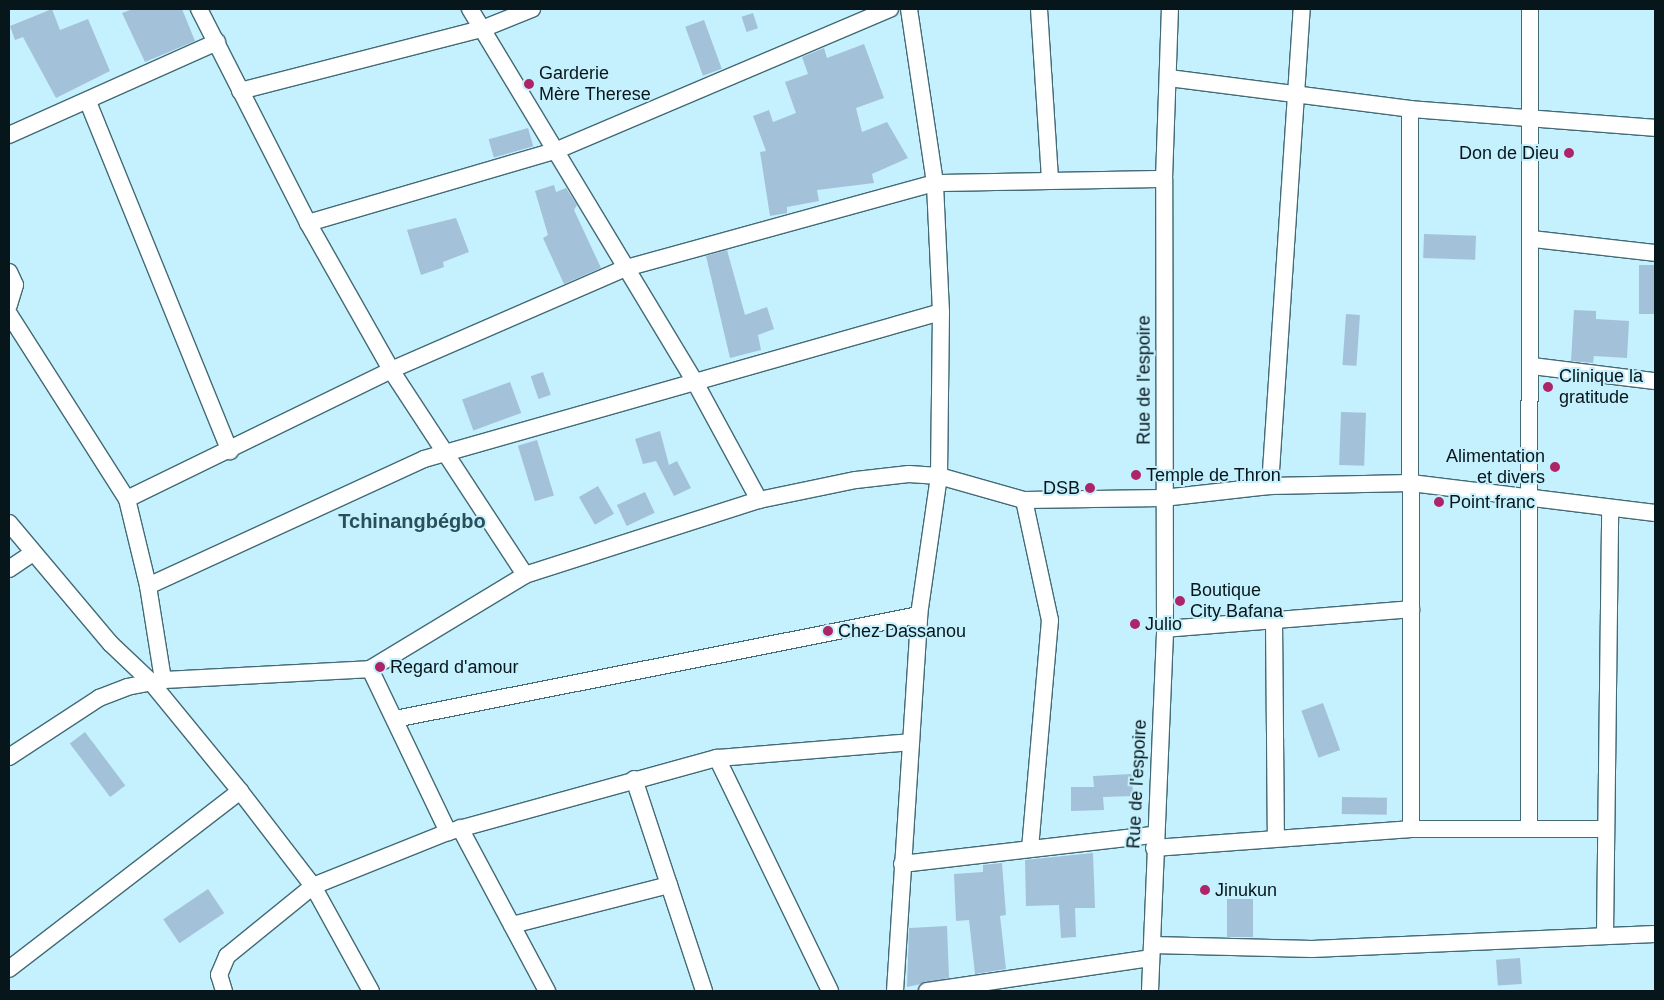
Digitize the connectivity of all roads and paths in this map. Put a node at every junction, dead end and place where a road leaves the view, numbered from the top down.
1 (199, 9) edge
2 (470, 9) edge
3 (532, 9) edge
4 (890, 9) edge
5 (909, 9) edge
6 (1039, 9) edge
7 (1170, 9) edge
8 (1302, 9) edge
9 (1530, 9) edge
10 (482, 29) junction
11 (216, 42) junction
12 (1169, 78) junction
13 (240, 91) junction
14 (1298, 94) junction
15 (88, 102) junction
16 (1410, 109) junction
17 (1528, 121) junction
18 (1655, 128) edge
19 (9, 135) edge
20 (555, 151) junction
21 (1050, 180) junction
22 (1164, 180) junction
23 (935, 183) junction
24 (308, 223) junction
25 (1533, 239) junction
26 (1655, 253) edge
27 (626, 268) junction
28 (9, 272) edge
29 (9, 305) edge
30 (941, 312) junction
31 (9, 314) edge
32 (1532, 366) junction
33 (392, 370) junction
34 (1655, 381) edge
35 (696, 384) junction
36 (230, 451) junction
37 (448, 454) junction
38 (939, 476) junction
39 (1411, 483) junction
40 (1270, 486) junction
41 (126, 498) junction
42 (1163, 498) junction
43 (1532, 499) junction
44 (760, 500) junction
45 (1024, 500) junction
46 (1610, 508) junction
47 (1655, 513) edge
48 (9, 523) edge
49 (33, 553) junction
50 (9, 569) edge
51 (525, 574) junction
52 (148, 586) junction
53 (1411, 609) junction
54 (919, 615) junction
55 (1274, 620) junction
56 (1165, 629) junction
57 (370, 669) junction
58 (157, 681) junction
59 (395, 719) junction
60 (910, 742) junction
61 (9, 758) edge
62 (717, 758) junction
63 (634, 779) junction
64 (240, 791) junction
65 (1529, 827) junction
66 (1411, 829) junction
67 (1604, 829) junction
68 (454, 830) junction
69 (1276, 836) junction
70 (1154, 842) junction
71 (1030, 847) junction
72 (902, 864) junction
73 (313, 886) junction
74 (669, 886) junction
75 (512, 924) junction
76 (1655, 934) edge
77 (1605, 935) junction
78 (1151, 951) junction
79 (9, 969) edge
80 (224, 991) edge
81 (371, 991) edge
82 (547, 991) edge
83 (704, 991) edge
84 (830, 991) edge
85 (895, 991) edge
86 (927, 991) edge
87 (1150, 991) edge

1 - 11 street
2 - 10 street
3 - 10 street
4 - 20 street
5 - 23 street
6 - 21 street
7 - 12 street, Rue de l'espoire
8 - 14 street
9 - 17 street
10 - 13 street
10 - 20 street
11 - 13 street
11 - 15 street
12 - 14 street
12 - 22 street, Rue de l'espoire
13 - 24 street
14 - 16 street
14 - 40 street
15 - 19 street
15 - 36 street
16 - 17 street
16 - 39 street
17 - 18 street
17 - 25 street
20 - 24 street
20 - 27 street
21 - 22 street
21 - 23 street
22 - 42 street, Rue de l'espoire
23 - 27 street
23 - 30 street
24 - 33 street
25 - 26 street
25 - 32 street
27 - 33 street
27 - 35 street
28 - 29 street
30 - 35 street
30 - 38 street
31 - 41 street
32 - 34 street
32 - 43 street
33 - 36 street
33 - 37 street
35 - 37 street
35 - 44 street
36 - 41 street
37 - 51 street
37 - 52 street
38 - 44 street
38 - 45 street
38 - 54 street
39 - 40 street
39 - 43 street
39 - 53 street
40 - 42 street
41 - 52 street
42 - 45 street
42 - 56 street, Rue de l'espoire
43 - 46 street
43 - 65 street
44 - 51 street
45 - 71 street
46 - 47 street
46 - 67 street
48 - 49 street
49 - 50 street
49 - 58 street
51 - 57 street
52 - 58 street
53 - 55 street
53 - 66 street
54 - 59 street
54 - 60 street
55 - 56 street
55 - 69 street
56 - 70 street, Rue de l'espoire
57 - 58 street
57 - 59 street
58 - 61 street
58 - 64 street
59 - 68 street
60 - 62 street
60 - 72 street
62 - 63 street
62 - 84 street
63 - 68 street
63 - 74 street
64 - 73 street
64 - 79 street
65 - 66 street
65 - 67 street
66 - 69 street
67 - 77 street
68 - 73 street
68 - 75 street
69 - 70 street
70 - 71 street
70 - 78 street, Rue de l'espoire
71 - 72 street
72 - 85 street
73 - 80 street
73 - 81 street
74 - 75 street
74 - 83 street
75 - 82 street
76 - 77 street
77 - 78 street
78 - 86 street
78 - 87 street, Rue de l'espoire

